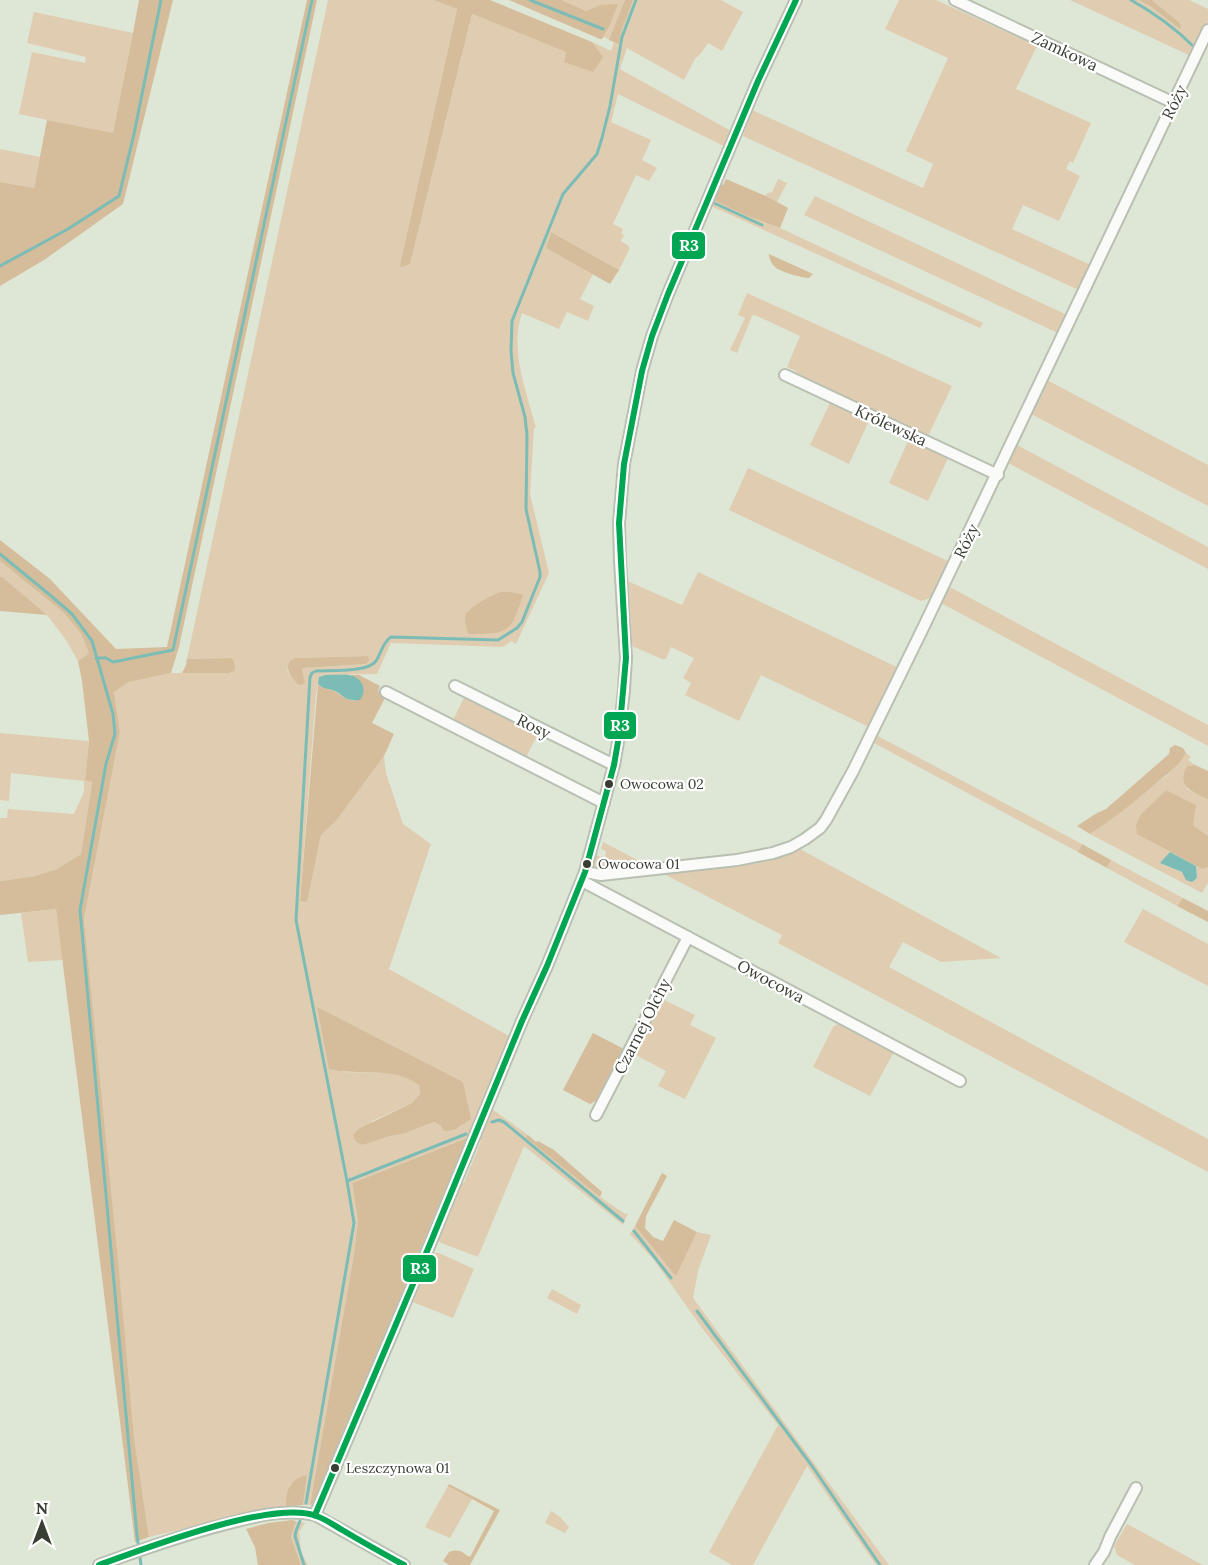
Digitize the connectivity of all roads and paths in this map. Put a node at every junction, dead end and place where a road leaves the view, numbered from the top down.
1 (796, 0) edge
2 (955, 0) edge
3 (1208, 30) edge
4 (1174, 103) junction
5 (785, 375) dead end
6 (998, 475) junction
7 (455, 686) dead end
8 (386, 692) dead end
9 (614, 765) junction
10 (604, 803) junction
11 (583, 876) junction
12 (688, 937) junction
13 (960, 1081) dead end
14 (596, 1115) dead end
15 (1136, 1488) dead end
16 (315, 1515) junction
17 (99, 1565) edge
18 (404, 1565) edge
19 (1095, 1565) edge

1 - 9 street
2 - 4 street, Zamkowa
3 - 4 street, Róży
4 - 6 street, Róży
5 - 6 street, Królewska
6 - 11 street, Róży
7 - 9 street, Rosy
8 - 10 street
9 - 10 street
10 - 11 street
11 - 12 street, Owocowa
11 - 16 street
12 - 13 street, Owocowa
12 - 14 street, Czarnej Olchy
15 - 19 street
16 - 17 street
16 - 18 street

